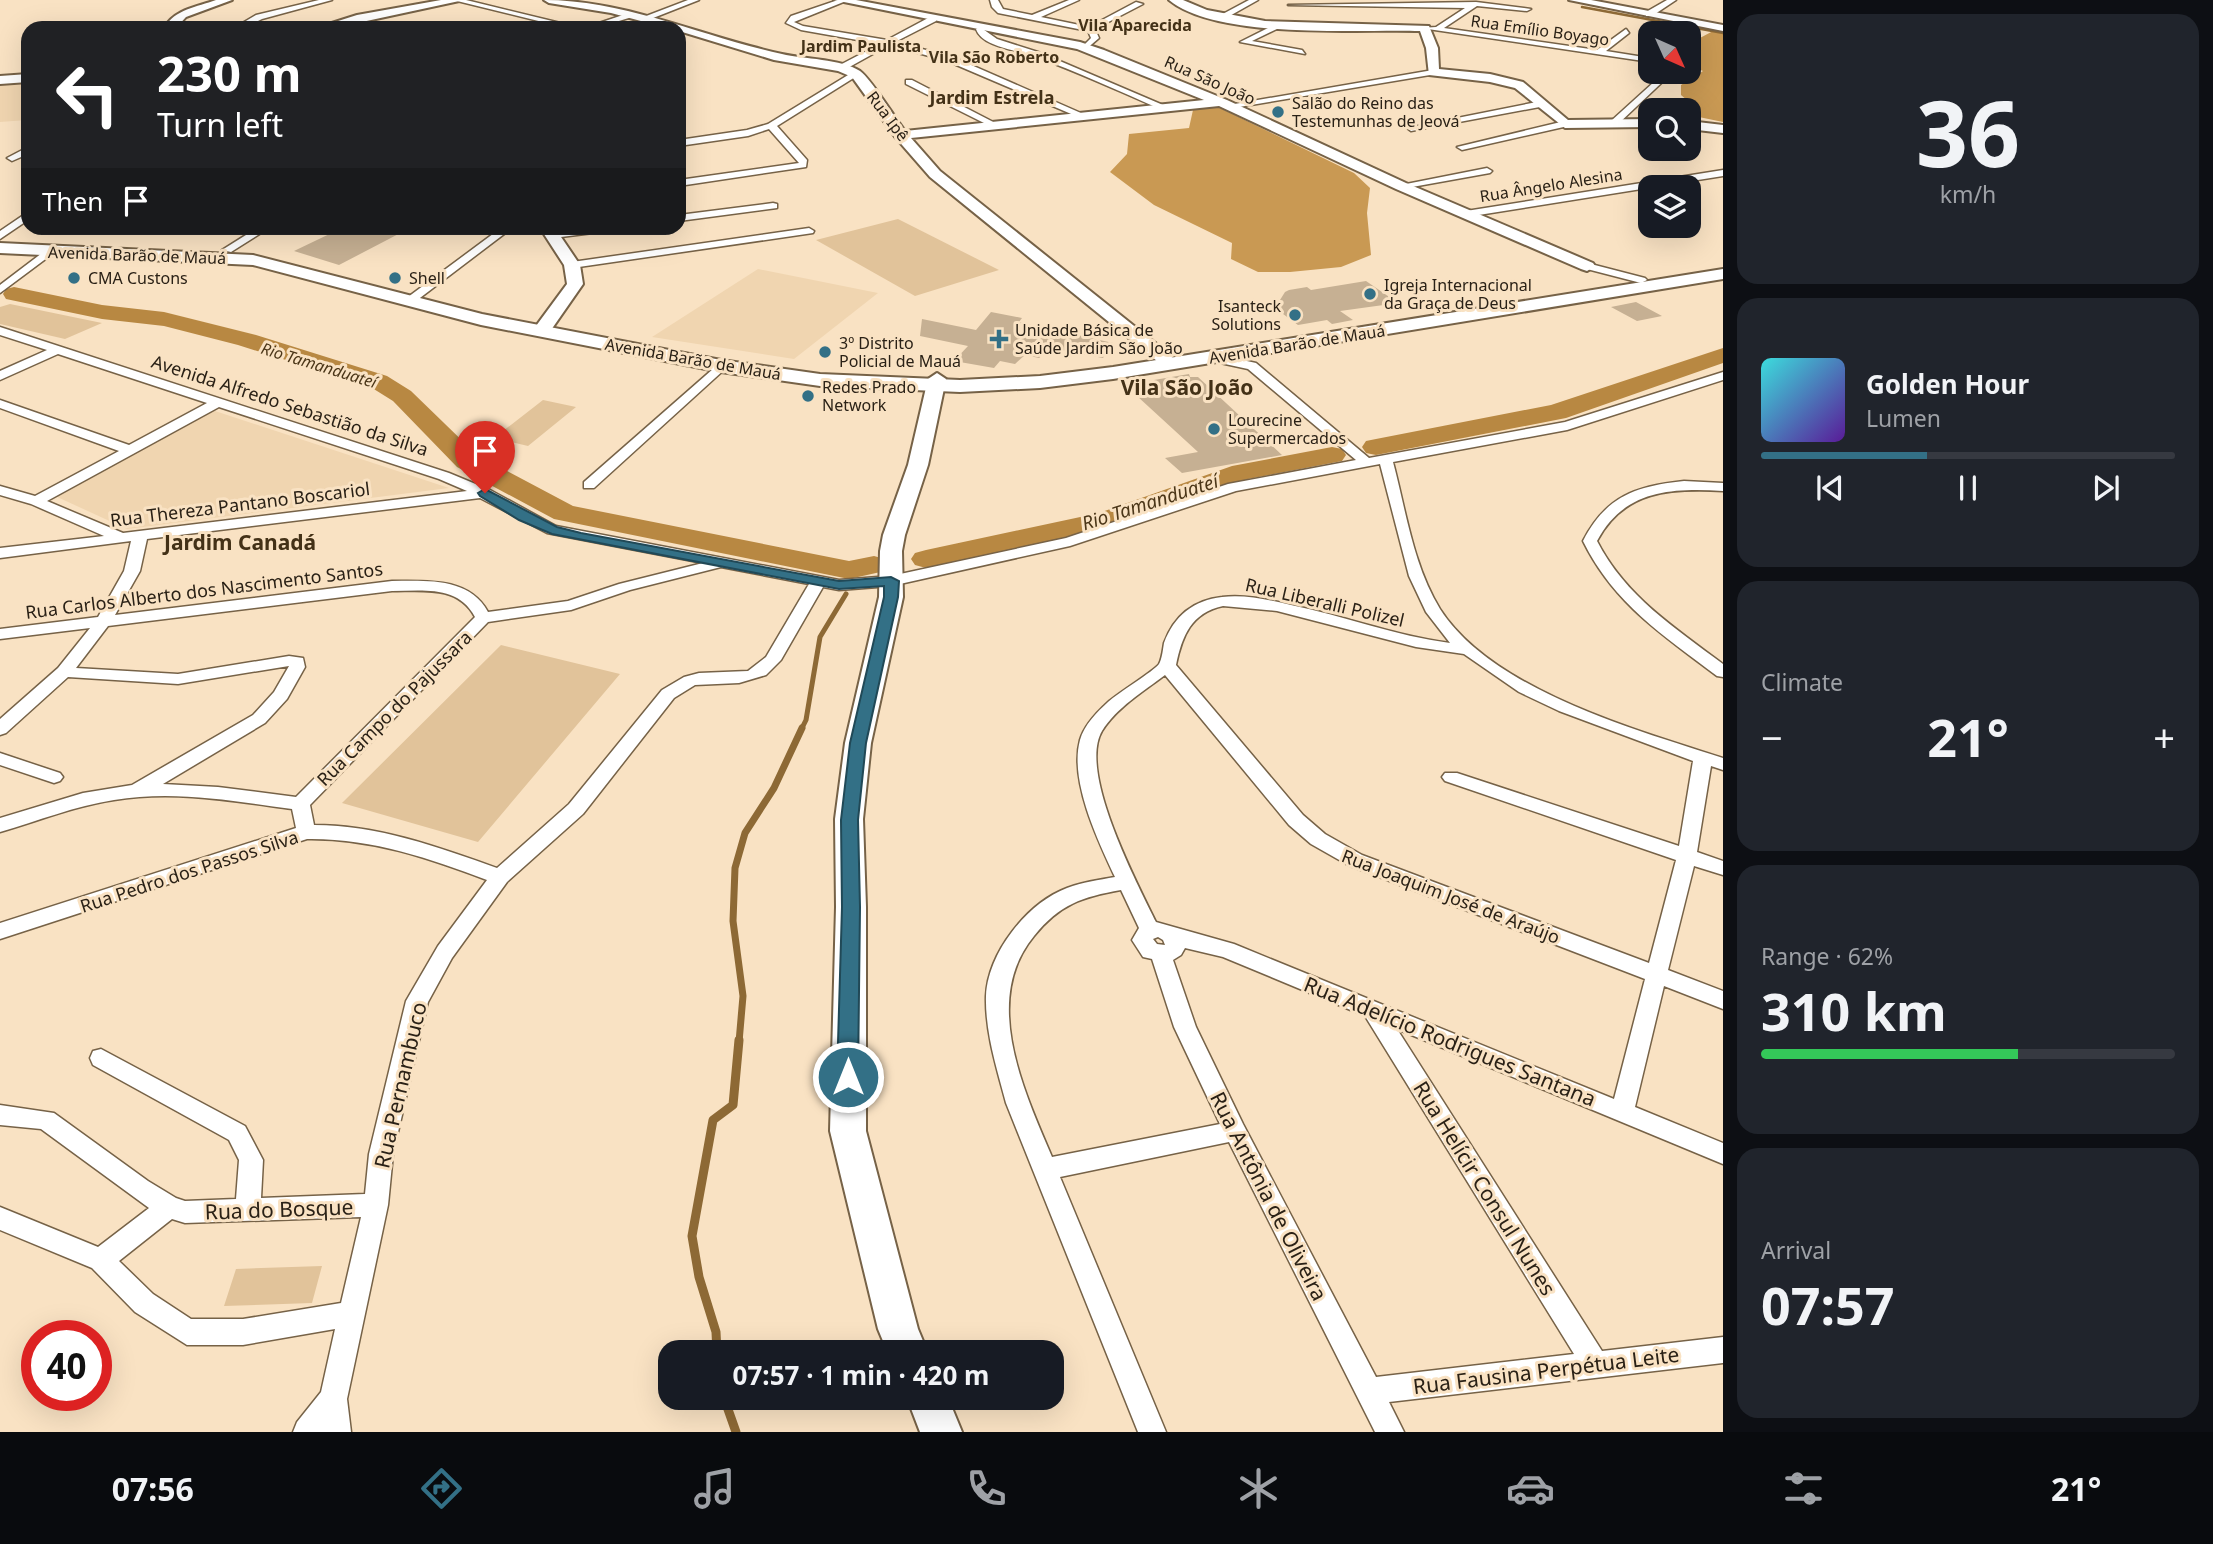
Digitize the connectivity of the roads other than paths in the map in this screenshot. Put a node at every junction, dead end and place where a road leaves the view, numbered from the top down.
1 (227, 0) edge
2 (328, 0) edge
3 (458, 0) edge
4 (549, 0) edge
5 (695, 0) edge
6 (840, 0) edge
7 (994, 0) edge
8 (1075, 0) edge
9 (1174, 0) edge
10 (1254, 0) edge
11 (1574, 0) edge
12 (1672, 0) edge
13 (1139, 4) dead end
14 (1471, 6) junction
15 (1527, 9) dead end
16 (1283, 14) edge
17 (1649, 14) junction
18 (629, 15) junction
19 (1223, 16) junction
20 (1034, 17) junction
21 (645, 18) junction
22 (933, 19) junction
23 (174, 21) edge
24 (251, 21) edge
25 (348, 21) edge
26 (547, 21) edge
27 (610, 21) edge
28 (655, 21) edge
29 (1723, 28) edge
30 (980, 29) junction
31 (1090, 29) junction
32 (1432, 29) junction
33 (686, 30) edge
34 (1626, 32) dead end
35 (889, 43) junction
36 (1085, 48) junction
37 (1302, 52) dead end
38 (1600, 52) junction
39 (1638, 58) edge
40 (841, 68) junction
41 (1433, 72) junction
42 (856, 74) junction
43 (21, 78) edge
44 (0, 80) edge
45 (909, 82) dead end
46 (1656, 84) edge
47 (1224, 104) junction
48 (1542, 104) junction
49 (1166, 108) junction
50 (1086, 117) junction
51 (1614, 122) junction
52 (1638, 123) edge
53 (1565, 124) junction
54 (996, 126) junction
55 (771, 127) junction
56 (1701, 127) edge
57 (1411, 128) dead end
58 (1722, 130) edge
59 (901, 135) junction
60 (686, 143) edge
61 (1462, 147) dead end
62 (21, 154) edge
63 (12, 158) dead end
64 (1487, 171) dead end
65 (1723, 173) edge
66 (686, 182) edge
67 (1401, 186) junction
68 (773, 206) dead end
69 (1466, 214) junction
70 (686, 217) edge
71 (21, 220) edge
72 (809, 231) dead end
73 (252, 235) edge
74 (498, 235) edge
75 (553, 235) edge
76 (0, 237) edge
77 (0, 248) edge
78 (227, 250) junction
79 (50, 252) junction
80 (157, 252) junction
81 (572, 265) junction
82 (1587, 266) junction
83 (1723, 267) edge
84 (1723, 274) edge
85 (1631, 284) junction
86 (0, 290) edge
87 (410, 300) junction
88 (543, 329) junction
89 (0, 331) edge
90 (57, 349) junction
91 (1258, 352) junction
92 (1164, 357) junction
93 (721, 366) junction
94 (1113, 373) junction
95 (0, 376) edge
96 (1723, 376) edge
97 (936, 383) junction
98 (218, 402) junction
99 (0, 404) edge
100 (130, 450) junction
101 (1386, 460) junction
102 (1367, 463) junction
103 (590, 485) dead end
104 (1723, 487) edge
105 (485, 493) junction
106 (5, 494) edge
107 (36, 501) junction
108 (140, 535) junction
109 (119, 537) junction
110 (0, 553) edge
111 (722, 563) junction
112 (891, 581) junction
113 (818, 582) junction
114 (483, 618) junction
115 (104, 620) junction
116 (0, 634) edge
117 (1469, 650) junction
118 (1167, 666) junction
119 (64, 672) junction
120 (1723, 672) edge
121 (22, 707) junction
122 (0, 708) edge
123 (0, 729) edge
124 (0, 759) edge
125 (1713, 760) edge
126 (1451, 776) dead end
127 (54, 777) dead end
128 (135, 791) junction
129 (300, 804) junction
130 (0, 825) edge
131 (306, 832) junction
132 (1687, 855) junction
133 (1723, 868) edge
134 (500, 877) junction
135 (1127, 882) junction
136 (0, 932) edge
137 (1167, 946) junction
138 (1658, 976) junction
139 (1723, 1000) edge
140 (1374, 1012) junction
141 (101, 1058) dead end
142 (1622, 1111) junction
143 (0, 1115) edge
144 (1235, 1131) junction
145 (1723, 1154) edge
146 (1046, 1169) junction
147 (376, 1205) junction
148 (169, 1207) junction
149 (247, 1210) junction
150 (0, 1218) edge
151 (101, 1261) junction
152 (352, 1314) junction
153 (903, 1340) edge
154 (1723, 1350) edge
155 (1595, 1364) junction
156 (1369, 1391) junction
157 (333, 1399) junction
158 (932, 1410) edge
159 (307, 1432) edge
160 (337, 1432) edge
161 (941, 1432) edge
162 (1152, 1432) edge
163 (1390, 1432) edge

1 - 23 street
2 - 24 street
3 - 25 street
3 - 26 street
4 - 18 street, Rua Ipê
5 - 21 street
6 - 22 street, Rua São João
6 - 35 street
7 - 20 street
8 - 20 street
9 - 19 street
10 - 19 street
11 - 17 street
12 - 17 street
13 - 31 street
14 - 15 street
14 - 16 street
14 - 32 street
16 - 19 street
16 - 32 street
16 - 37 street
17 - 29 street
18 - 21 street, Rua Ipê
18 - 27 street
20 - 31 street
21 - 28 street, Rua Ipê
22 - 30 street, Rua São João
22 - 35 street
30 - 36 street, Rua São João
30 - 49 street
31 - 36 street
32 - 38 street, Rua Emílio Boyago
32 - 41 street
33 - 40 street, Rua Ipê
34 - 38 street
35 - 40 street
35 - 50 street
36 - 47 street, Rua São João
38 - 39 street, Rua Emílio Boyago
40 - 42 street, Rua Ipê
41 - 47 street
41 - 48 street
42 - 55 street
42 - 59 street, Rua Ipê
43 - 44 street
45 - 54 street
46 - 51 street
47 - 49 street
47 - 67 street, Rua São João
48 - 53 street
48 - 57 street
49 - 50 street
50 - 54 street
51 - 52 street
51 - 53 street
53 - 61 street
54 - 59 street
55 - 60 street
55 - 66 street
56 - 58 street
59 - 92 street, Rua Ipê
62 - 63 street
64 - 67 street
65 - 69 street, Rua Ângelo Alesina
67 - 69 street, Rua São João
68 - 70 street
69 - 82 street, Rua São João
71 - 76 street
72 - 81 street
73 - 78 street
74 - 87 street
75 - 81 street
76 - 80 main road, Avenida Barão de Mauá
77 - 79 main road, Avenida Barão de Mauá
78 - 80 main road, Avenida Barão de Mauá
78 - 87 main road, Avenida Barão de Mauá
79 - 80 main road, Avenida Barão de Mauá
79 - 86 street
80 - 87 main road, Avenida Barão de Mauá
81 - 88 street
82 - 85 street, Rua São João
82 - 85 street, Rua São João
83 - 85 main road, Avenida Barão de Mauá
84 - 85 main road, Avenida Barão de Mauá
85 - 91 main road, Avenida Barão de Mauá
87 - 88 main road, Avenida Barão de Mauá
88 - 93 main road, Avenida Barão de Mauá
88 - 97 main road, Avenida Barão de Mauá
89 - 90 street, Avenida Alfredo Sebastião da Silva
90 - 95 street
90 - 98 street, Avenida Alfredo Sebastião da Silva
91 - 92 main road, Avenida Barão de Mauá
91 - 94 main road, Avenida Barão de Mauá
91 - 102 street
92 - 94 main road
92 - 97 main road, Avenida Barão de Mauá
93 - 97 main road, Avenida Barão de Mauá
93 - 103 street
94 - 97 main road, Avenida Barão de Mauá
96 - 101 street, Avenida Alfredo Sebastião da Silva
97 - 112 street
98 - 100 street
98 - 105 street, Avenida Alfredo Sebastião da Silva
99 - 100 street
100 - 107 street
101 - 102 street, Avenida Alfredo Sebastião da Silva
101 - 117 street
102 - 112 street, Avenida Alfredo Sebastião da Silva
104 - 120 street
105 - 108 street, Rua Thereza Pantano Boscariol
105 - 111 street, Avenida Alfredo Sebastião da Silva
106 - 107 street
107 - 109 street
108 - 109 street, Rua Thereza Pantano Boscariol
108 - 115 street
109 - 110 street, Rua Thereza Pantano Boscariol
111 - 113 street, Avenida Alfredo Sebastião da Silva
111 - 114 street, Rua Campo do Pajussara
112 - 113 street, Avenida Alfredo Sebastião da Silva
112 - 153 street
113 - 134 street, Rua Pernambuco
114 - 115 street, Rua Carlos Alberto dos Nascimento Santos
114 - 129 street, Rua Campo do Pajussara
115 - 116 street, Rua Carlos Alberto dos Nascimento Santos
115 - 119 street
117 - 118 street, Rua Liberalli Polizel
117 - 125 street
118 - 135 street
118 - 138 street, Rua Joaquim José de Araújo
119 - 121 street
119 - 128 street
121 - 122 street
121 - 123 street
124 - 127 street
125 - 132 street
126 - 132 street
128 - 129 street
128 - 130 street
129 - 131 street
131 - 134 street, Rua Pedro dos Passos Silva
131 - 136 street, Rua Pedro dos Passos Silva
132 - 133 street
132 - 138 street
134 - 147 street, Rua Pernambuco
135 - 137 street, Rua Antônia de Oliveira
135 - 146 street
137 - 140 street, Rua Adelício Rodrigues Santana
137 - 144 street, Rua Antônia de Oliveira
138 - 139 street, Rua Joaquim José de Araújo
138 - 142 street
140 - 142 street, Rua Adelício Rodrigues Santana
140 - 155 street, Rua Helícir Consul Nunes
141 - 149 street
142 - 145 street, Rua Adelício Rodrigues Santana
143 - 148 street, Rua do Bosque
144 - 146 street
144 - 156 street, Rua Antônia de Oliveira
146 - 162 street
147 - 149 street, Rua do Bosque
147 - 152 street, Rua Pernambuco
148 - 149 street, Rua do Bosque
148 - 151 street
150 - 151 street
151 - 152 street
152 - 157 street, Rua Pernambuco
154 - 155 street, Rua Fausina Perpétua Leite
155 - 156 street, Rua Fausina Perpétua Leite
156 - 163 street, Rua Antônia de Oliveira
157 - 159 street
157 - 160 street, Rua Pernambuco
158 - 161 street

